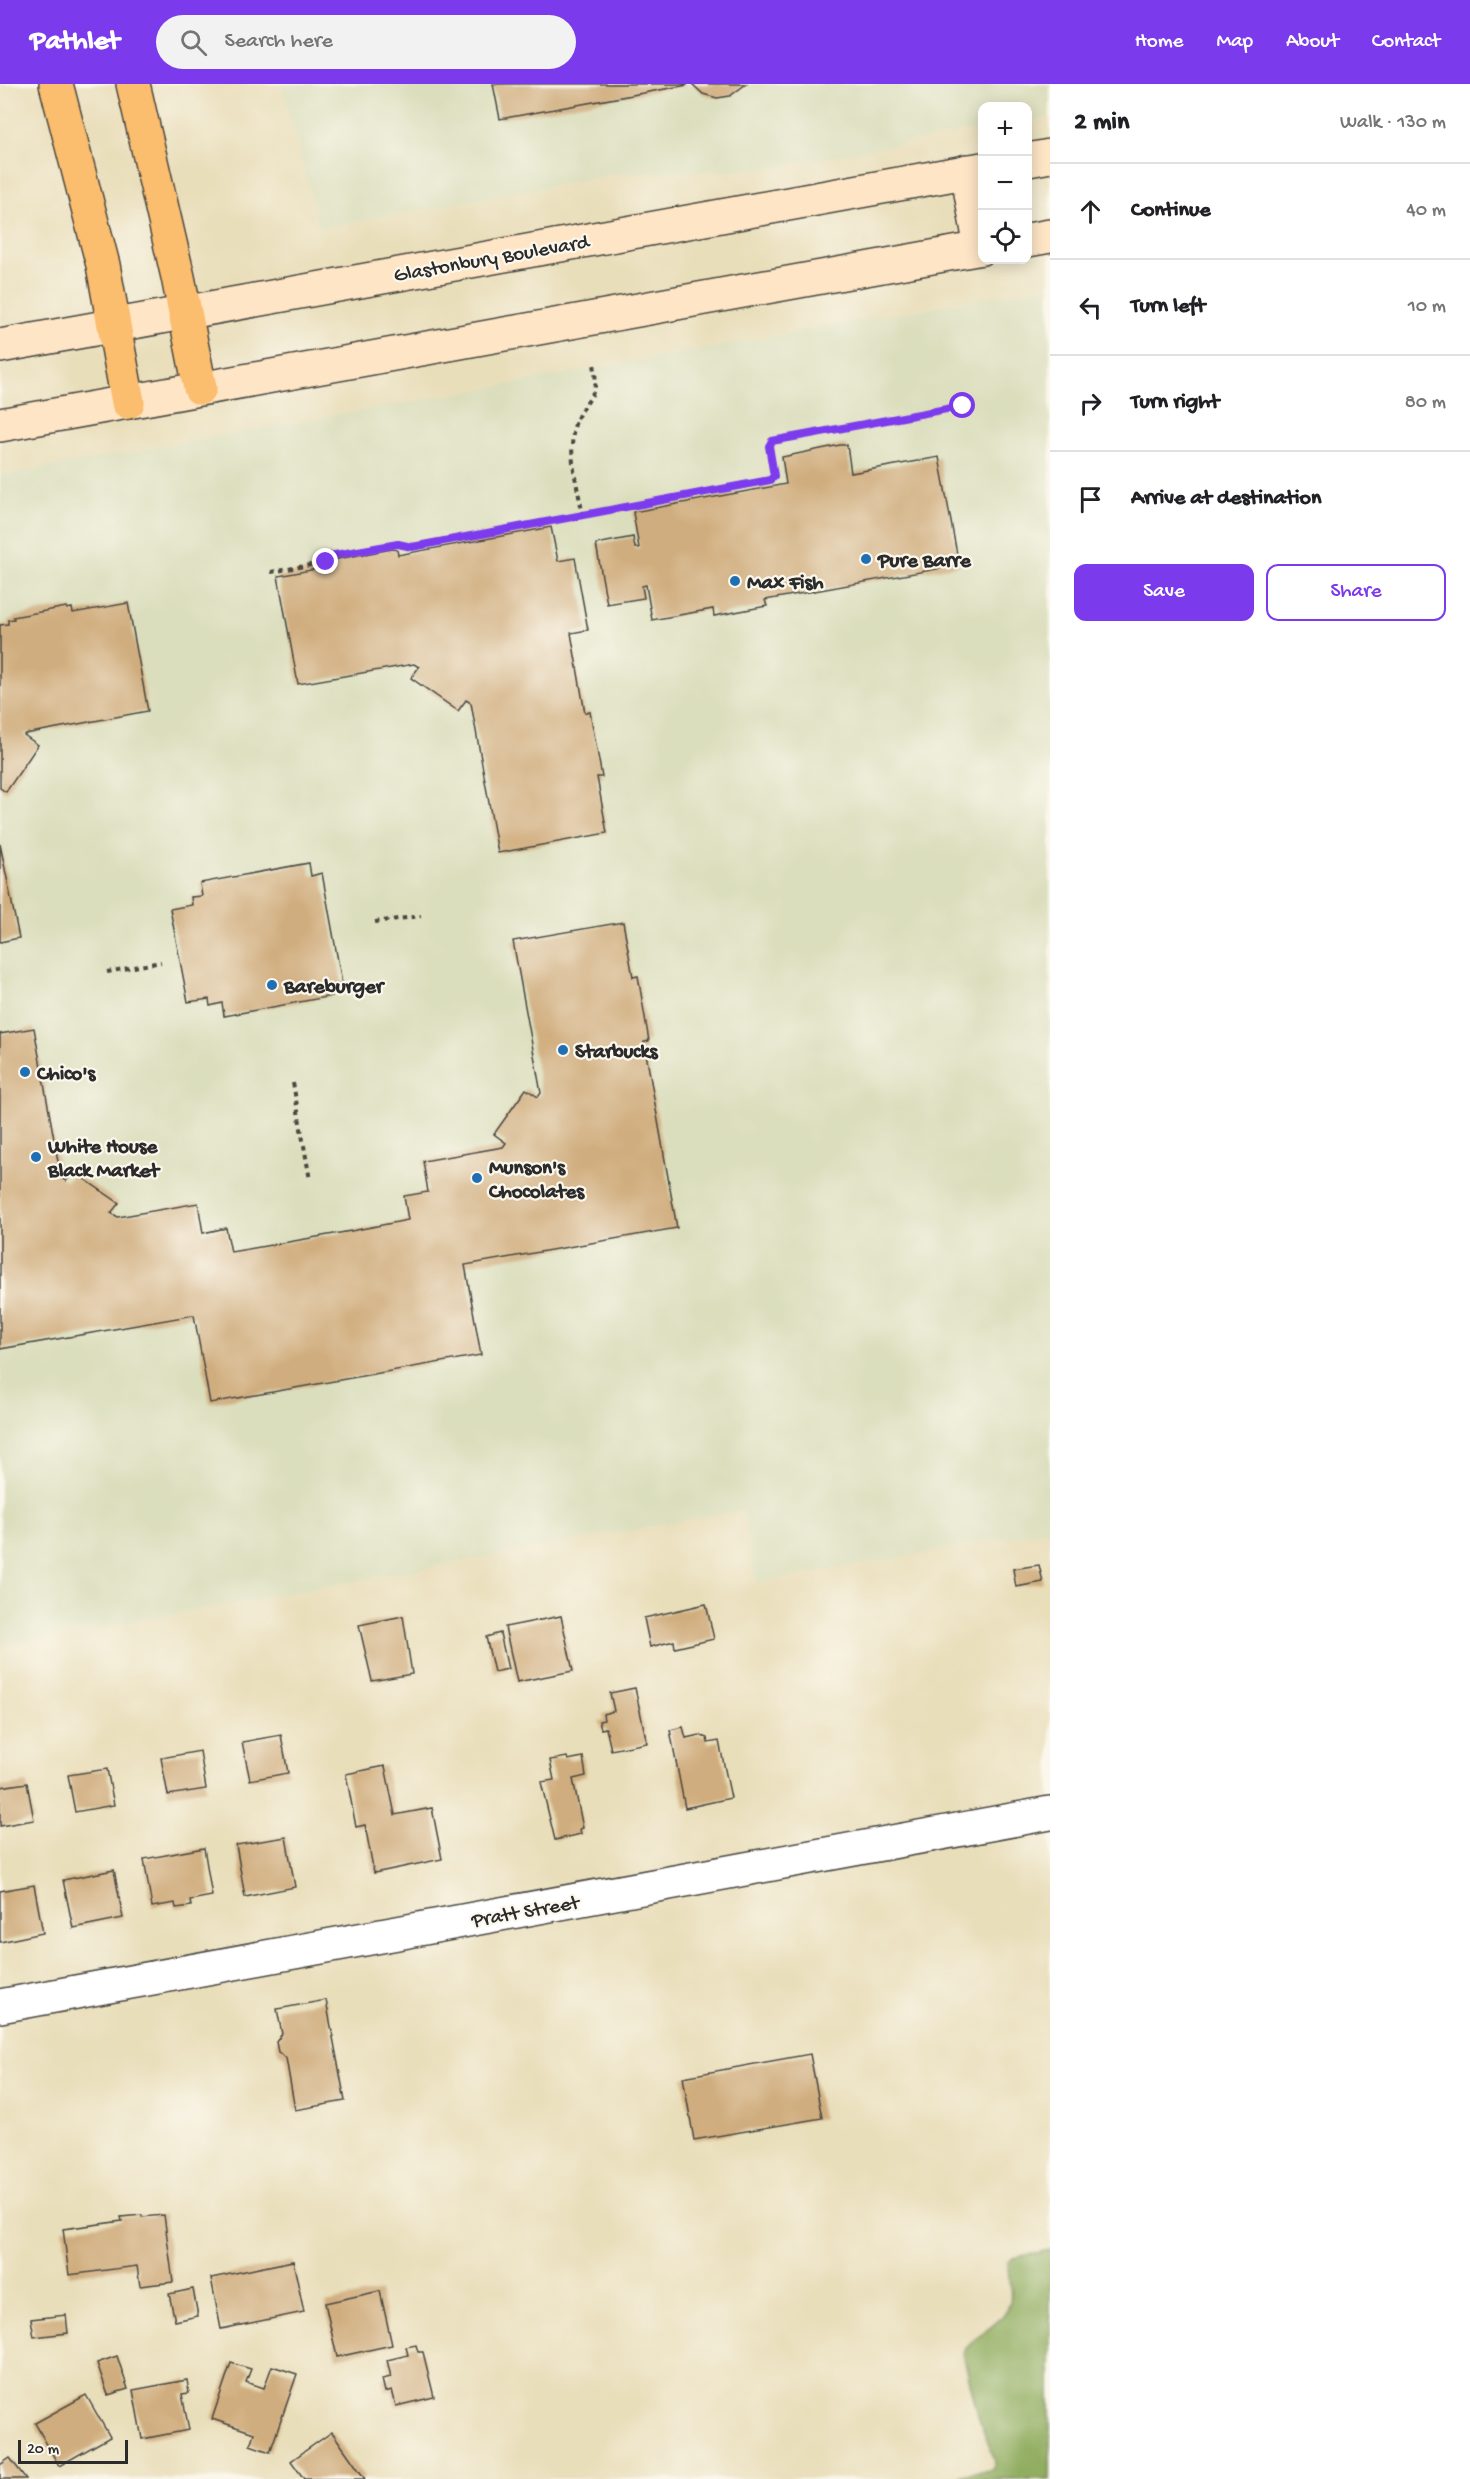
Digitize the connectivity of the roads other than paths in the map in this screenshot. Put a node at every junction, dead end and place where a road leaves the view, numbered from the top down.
1 (57, 84) edge
2 (133, 84) edge
3 (1050, 156) edge
4 (1032, 159) edge
5 (975, 170) edge
6 (979, 210) edge
7 (1050, 236) edge
8 (1032, 239) edge
9 (978, 249) edge
10 (185, 312) junction
11 (116, 325) junction
12 (0, 346) edge
13 (200, 388) junction
14 (128, 402) junction
15 (0, 425) edge
16 (1050, 1813) edge
17 (0, 2006) edge

1 - 11 highway
2 - 10 highway
3 - 4 main road
5 - 6 main road
5 - 10 main road, Glastonbury Boulevard
7 - 8 main road
9 - 13 main road
10 - 11 main road, Glastonbury Boulevard
10 - 13 highway
11 - 12 main road, Glastonbury Boulevard
11 - 14 highway
13 - 14 main road
14 - 15 main road
16 - 17 street, Pratt Street

